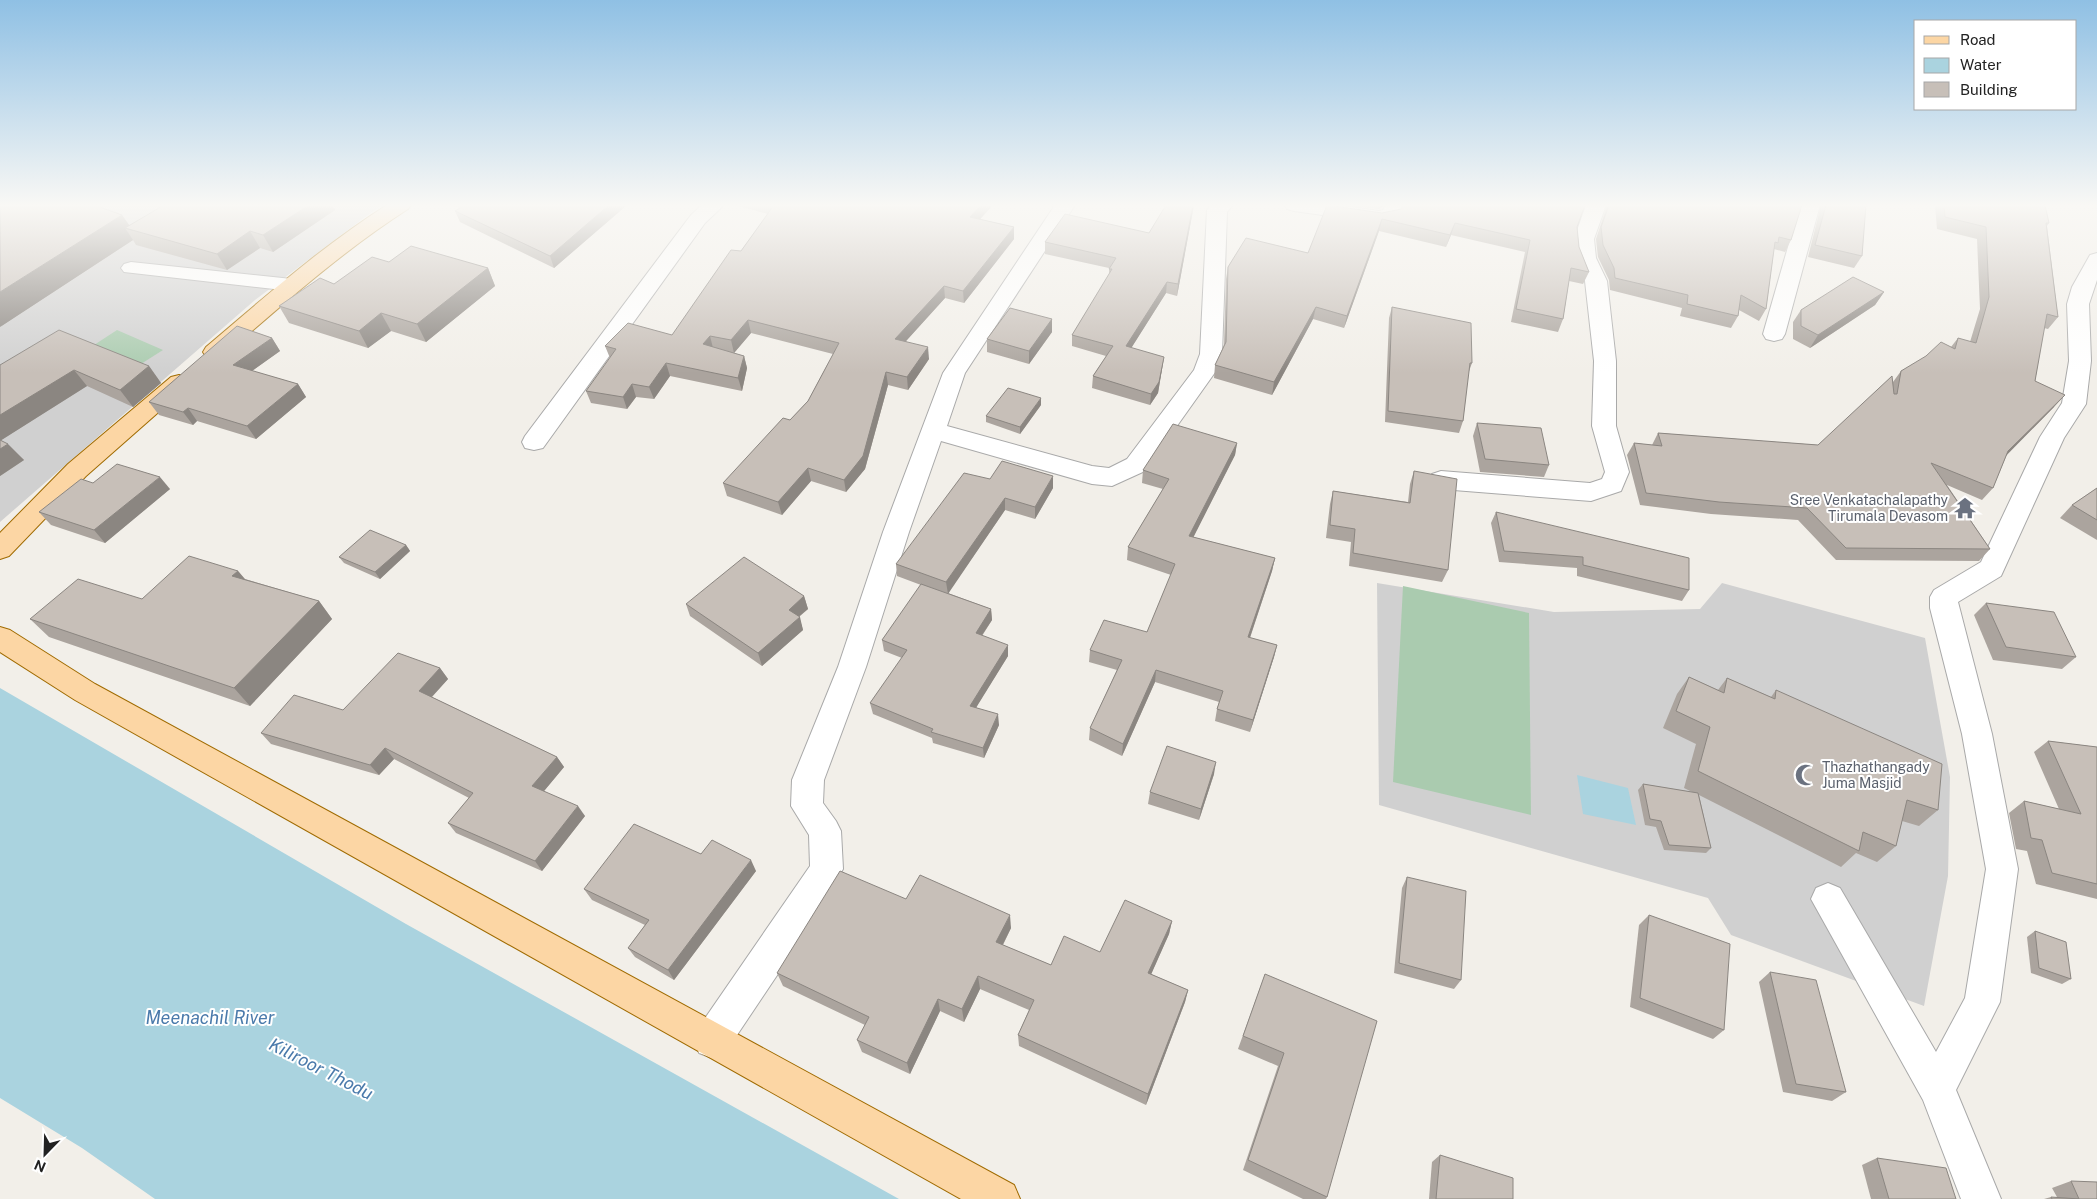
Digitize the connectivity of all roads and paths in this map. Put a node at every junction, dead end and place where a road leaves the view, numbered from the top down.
1 (322, 261) edge
2 (667, 261) edge
3 (1028, 261) edge
4 (1215, 261) edge
5 (1587, 261) edge
6 (1794, 261) edge
7 (2096, 261) edge
8 (131, 268) dead end
9 (292, 285) junction
10 (1774, 334) dead end
11 (934, 431) junction
12 (534, 442) dead end
13 (1441, 480) edge
14 (0, 549) edge
15 (0, 638) edge
16 (1828, 899) dead end
17 (712, 1040) junction
18 (1937, 1089) junction
19 (1000, 1199) edge
20 (1981, 1199) edge

1 - 9 main road
2 - 12 street
3 - 11 street
4 - 11 street
5 - 13 street
6 - 10 street
7 - 18 street
8 - 9 street
9 - 14 main road
11 - 17 street
15 - 17 main road
16 - 18 street
17 - 19 main road
18 - 20 street

